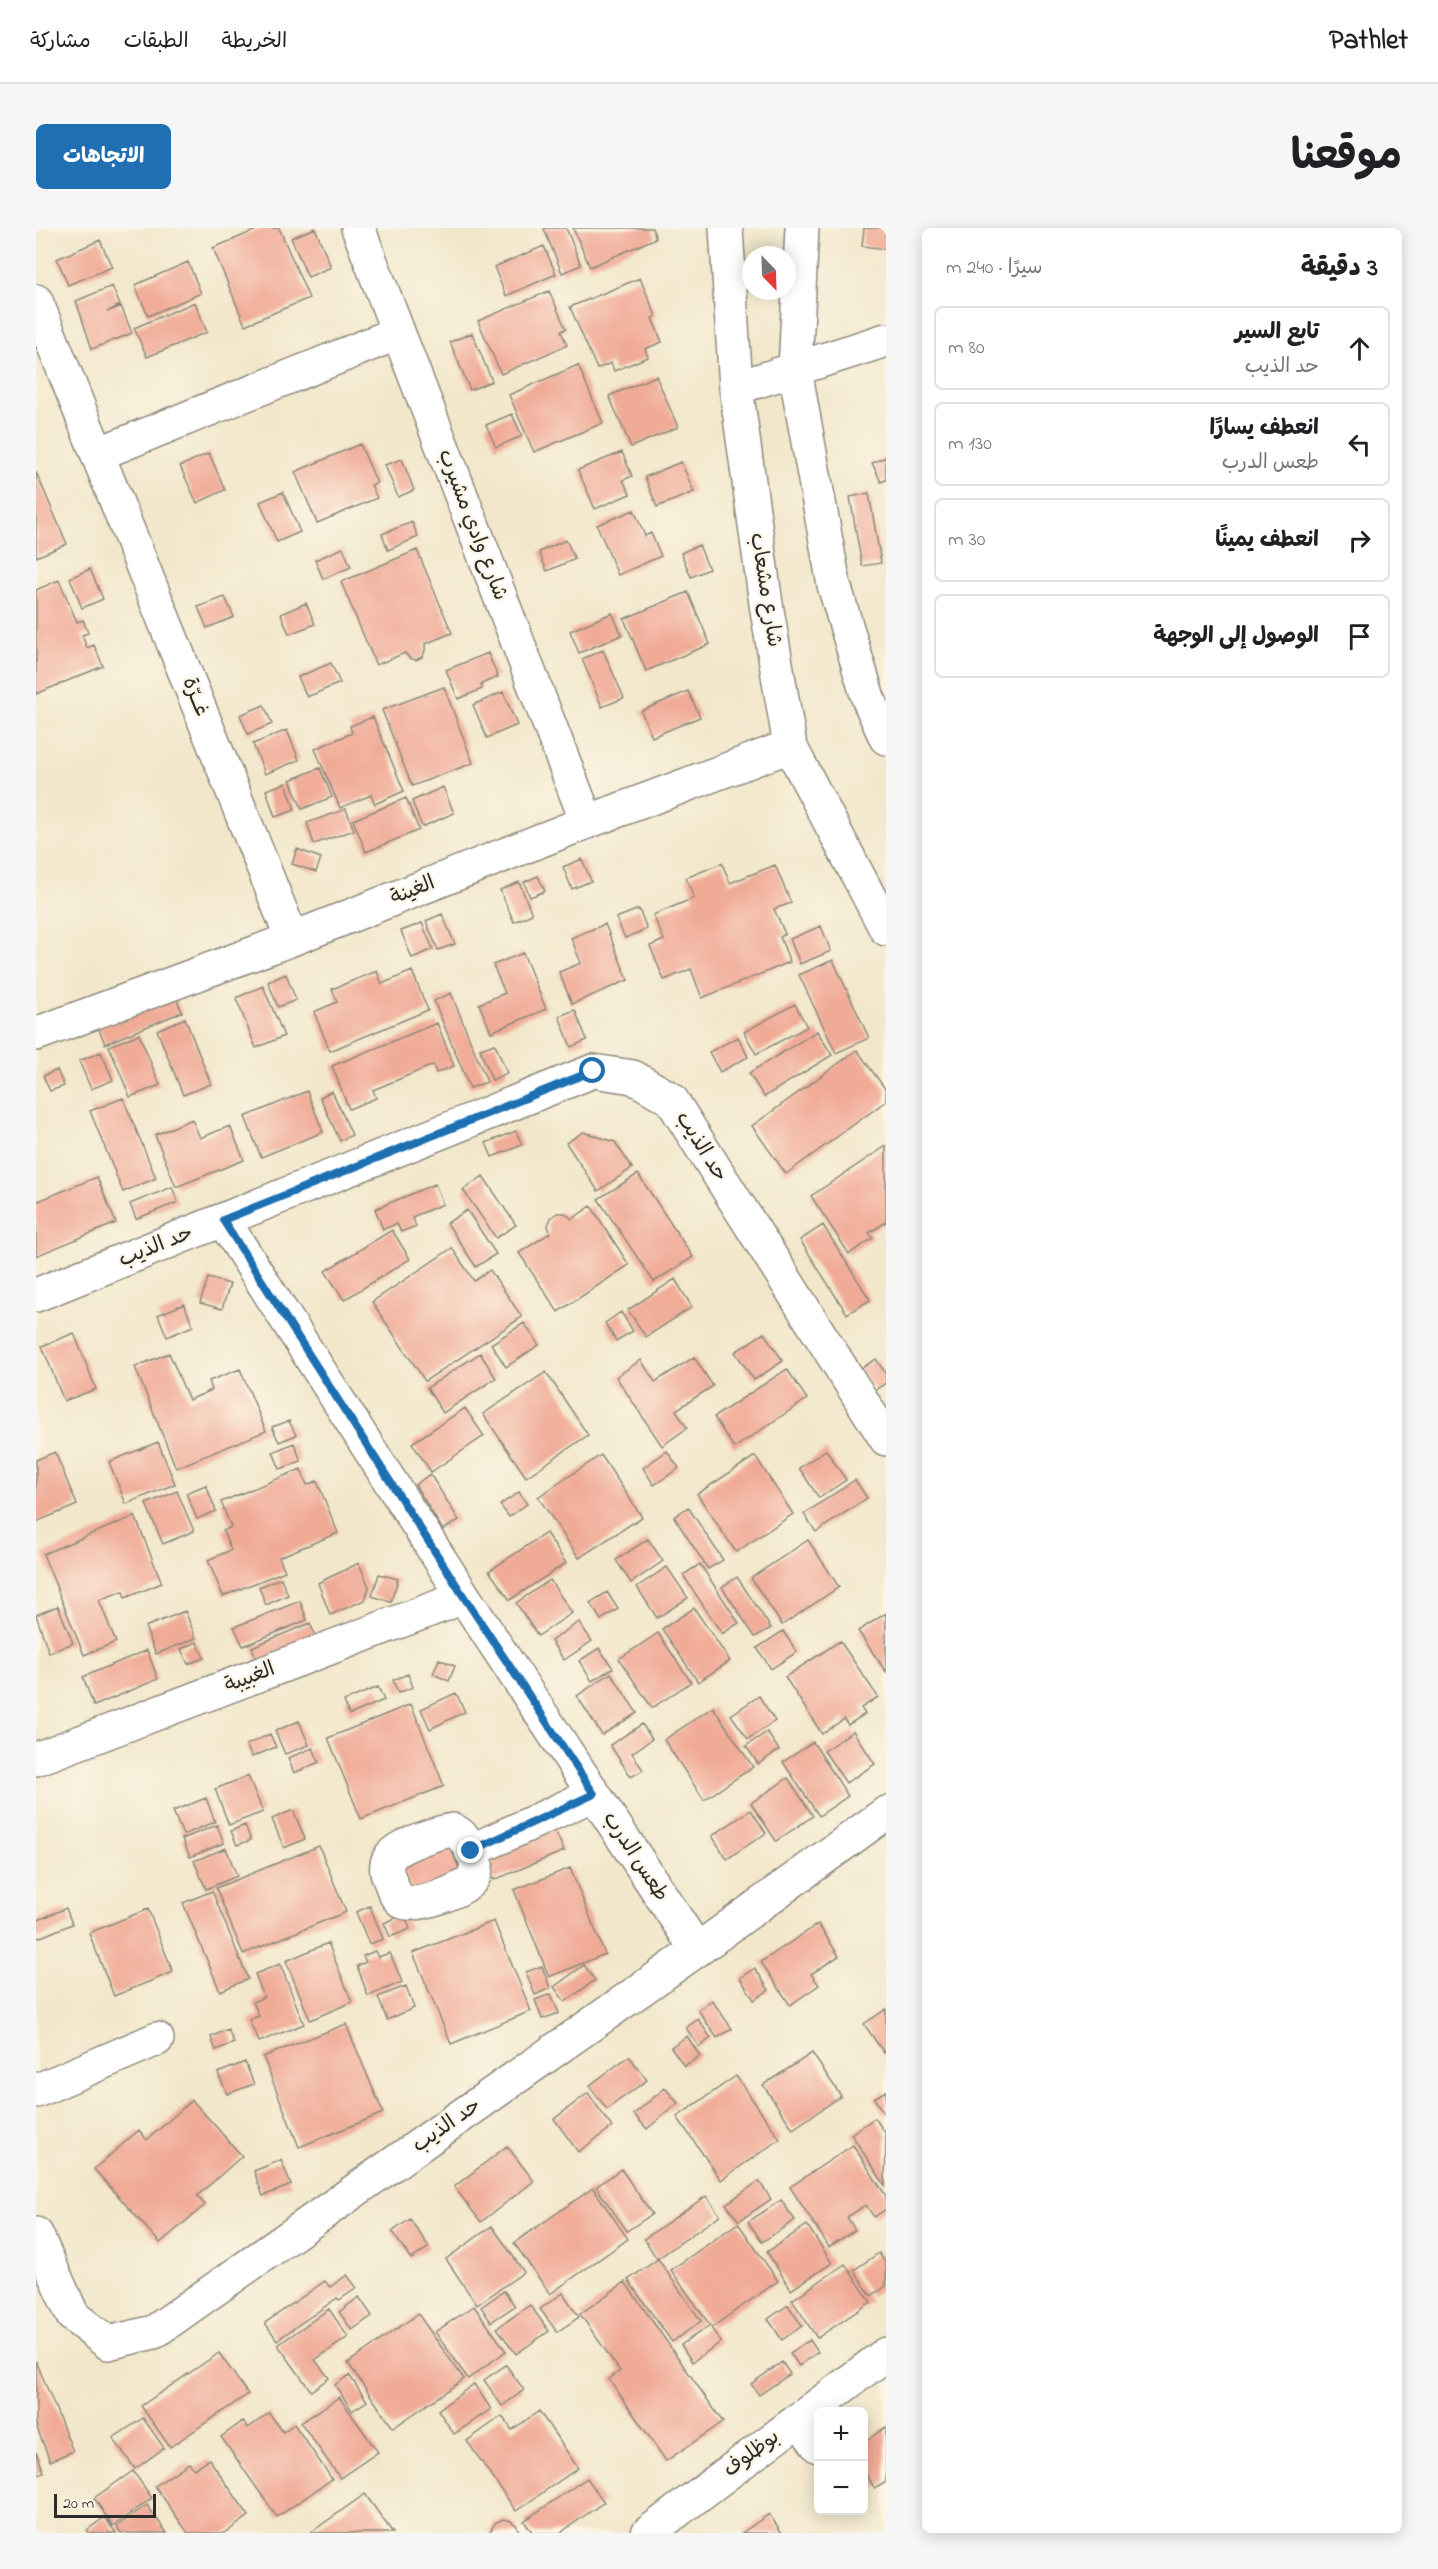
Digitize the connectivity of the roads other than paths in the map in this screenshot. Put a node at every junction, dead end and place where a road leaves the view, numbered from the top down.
1 (358, 228) edge
2 (726, 228) edge
3 (802, 228) edge
4 (36, 300) edge
5 (398, 333) junction
6 (886, 340) edge
7 (795, 370) junction
8 (736, 388) junction
9 (98, 454) junction
10 (886, 738) edge
11 (790, 746) junction
12 (587, 822) junction
13 (886, 929) edge
14 (292, 939) junction
15 (36, 1034) edge
16 (223, 1220) junction
17 (36, 1295) edge
18 (886, 1439) edge
19 (464, 1597) junction
20 (36, 1759) edge
21 (594, 1794) junction
22 (886, 1813) edge
23 (471, 1851) dead end
24 (697, 1950) junction
25 (157, 2039) dead end
26 (36, 2091) edge
27 (36, 2234) edge
28 (886, 2355) edge
29 (799, 2419) junction
30 (814, 2439) edge
31 (648, 2533) edge

1 - 5 street, شارع وادي مشيرب
2 - 8 street, شارع مشعاب
3 - 7 street
4 - 9 street, غــرّة
5 - 9 street
5 - 12 street, شارع وادي مشيرب
6 - 7 street
7 - 8 street
7 - 10 street
8 - 11 street, شارع مشعاب
9 - 14 street, غــرّة
11 - 12 street, الغينة
11 - 13 street, شارع مشعاب
12 - 14 street, الغينة
14 - 15 street, الغينة
16 - 17 street, حد الذيب
16 - 18 street, حد الذيب
16 - 19 street, طعس الدرب
19 - 20 street, الغبيبة
19 - 21 street, طعس الدرب
21 - 23 street
21 - 24 street, طعس الدرب
22 - 24 street, حد الذيب
24 - 27 street, حد الذيب
25 - 26 street
28 - 29 street, بوظلوف
29 - 30 street
29 - 31 street, بوظلوف

